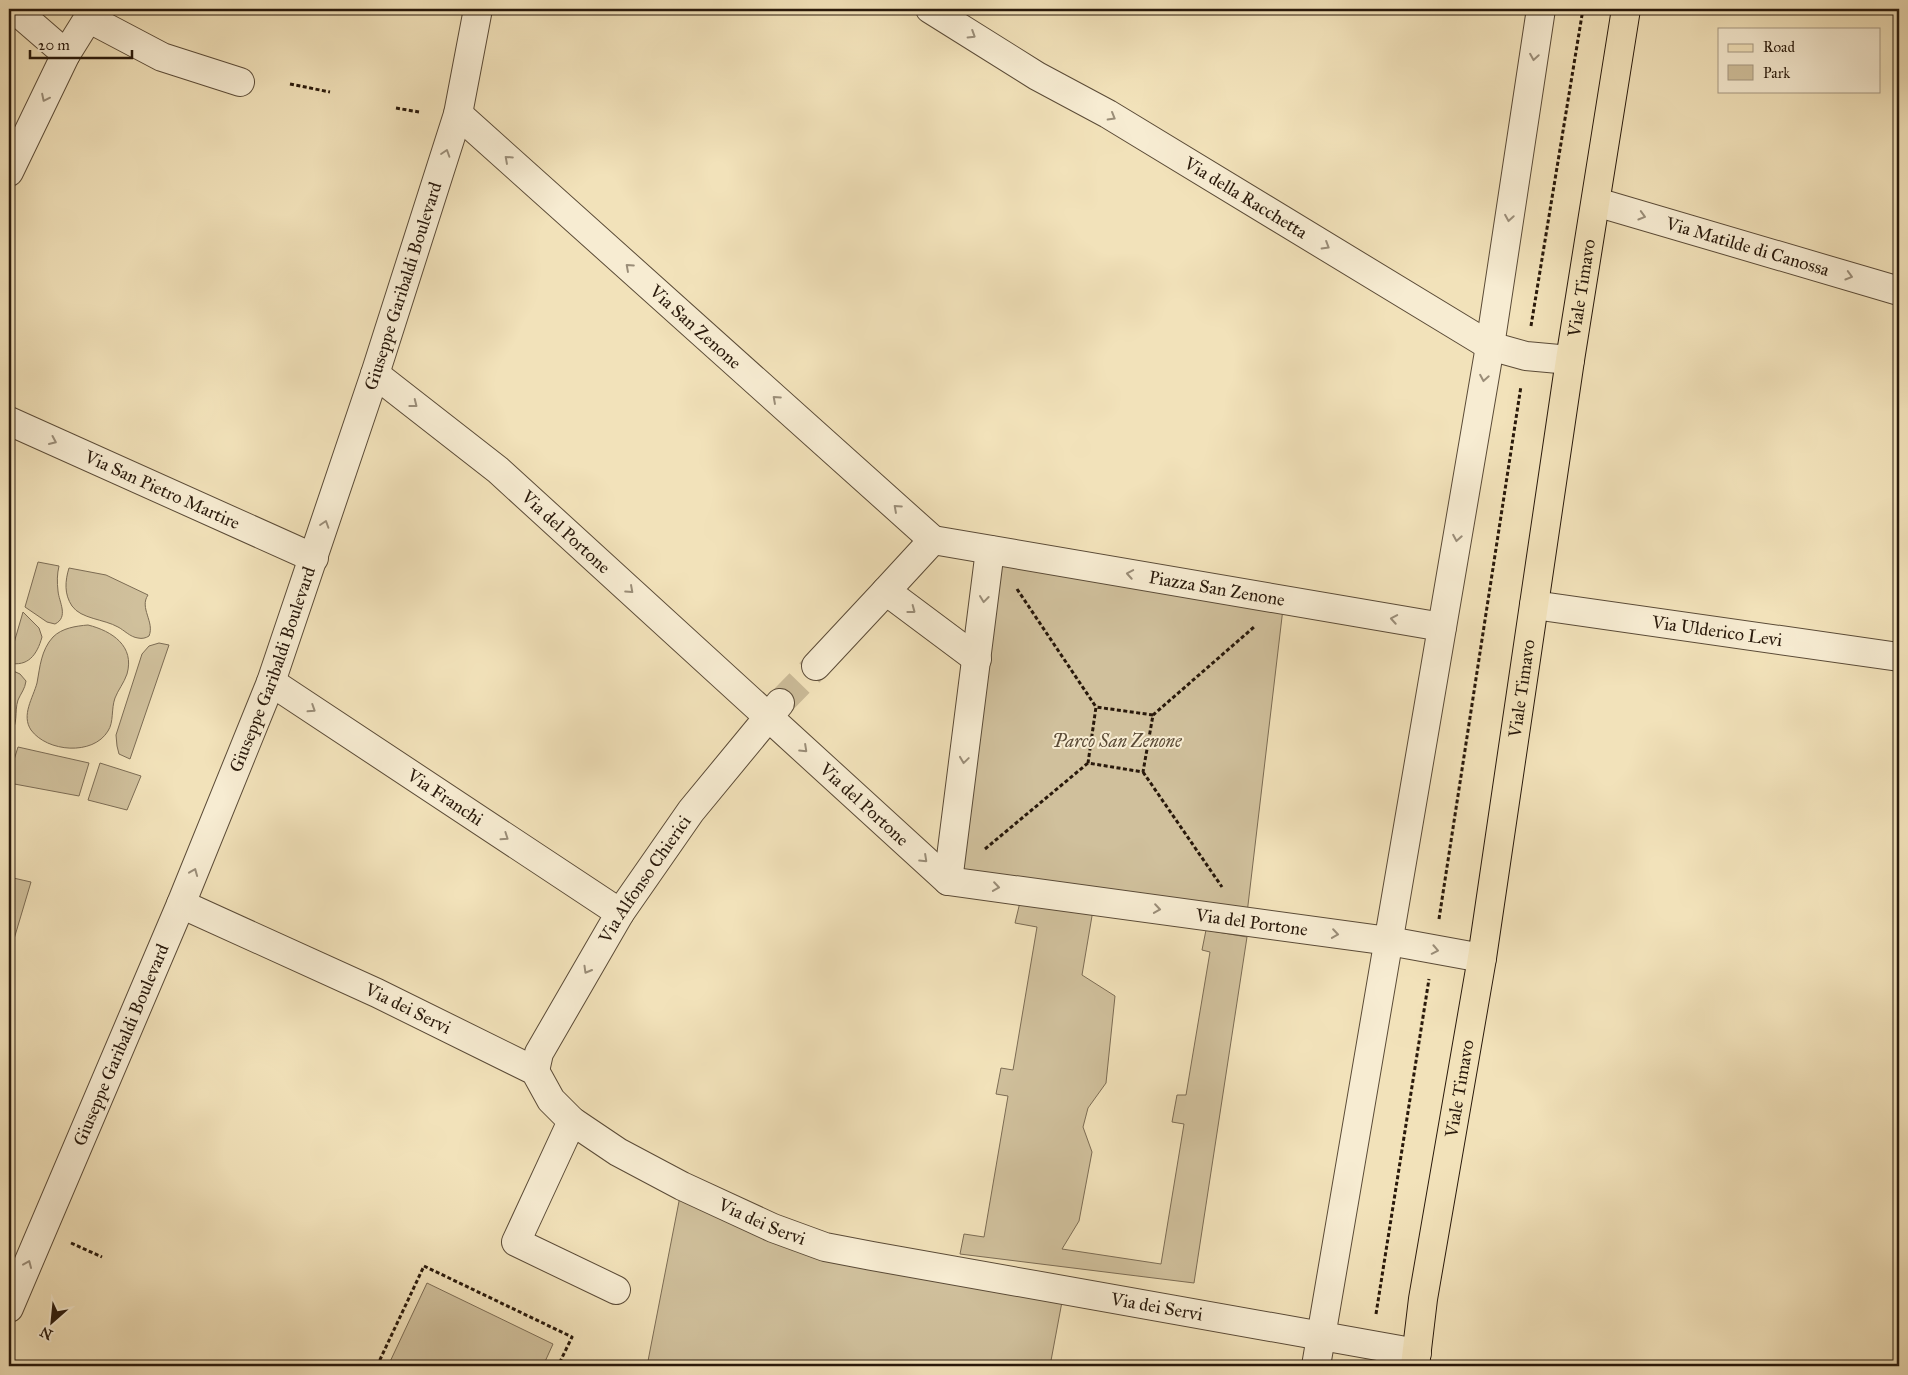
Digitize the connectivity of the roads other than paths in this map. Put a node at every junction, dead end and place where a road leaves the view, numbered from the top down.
1 (14, 9) edge
2 (478, 9) edge
3 (930, 9) edge
4 (1541, 9) edge
5 (1626, 9) edge
6 (91, 13) edge
7 (66, 54) junction
8 (240, 82) dead end
9 (458, 114) junction
10 (9, 172) edge
11 (1596, 202) junction
12 (1899, 291) edge
13 (1490, 346) junction
14 (1570, 360) junction
15 (375, 374) junction
16 (9, 421) edge
17 (933, 540) junction
18 (990, 550) junction
19 (314, 558) junction
20 (886, 591) junction
21 (1534, 605) junction
22 (1442, 627) junction
23 (1899, 657) edge
24 (977, 659) junction
25 (816, 666) tunnel mouth
26 (271, 682) junction
27 (774, 710) junction
28 (948, 881) junction
29 (181, 904) junction
30 (620, 913) junction
31 (1389, 941) junction
32 (1482, 958) junction
33 (535, 1071) junction
34 (572, 1121) junction
35 (616, 1290) dead end
36 (9, 1308) edge
37 (1321, 1336) junction
38 (1416, 1360) edge
39 (1316, 1366) edge

1 - 7 street
2 - 9 street, Giuseppe Garibaldi Boulevard
3 -> 13 street, Via della Racchetta
4 -> 13 street
5 - 11 main road, Viale Timavo
6 - 7 street
6 - 8 street
7 -> 10 street
15 -> 9 street, Giuseppe Garibaldi Boulevard
17 -> 9 street, Via San Zenone
11 -> 12 street, Via Matilde di Canossa
11 - 14 main road, Viale Timavo
13 - 14 street, Via della Racchetta
13 -> 22 street
14 - 21 main road, Viale Timavo
19 -> 15 street, Giuseppe Garibaldi Boulevard
15 -> 27 street, Via del Portone
16 -> 19 street, Via San Pietro Martire
17 - 18 street, Piazza San Zenone
17 - 20 street
22 -> 18 street, Piazza San Zenone
18 -> 24 street
19 - 26 street, Giuseppe Garibaldi Boulevard
20 -> 24 street
20 - 25 street
21 - 23 street, Via Ulderico Levi
21 - 32 main road, Viale Timavo
22 - 31 street
24 -> 28 street
29 -> 26 street, Giuseppe Garibaldi Boulevard
26 -> 30 street, Via Franchi
27 -> 28 street, Via del Portone
27 - 30 street, Via Alfonso Chierici
28 -> 31 street, Via del Portone
29 - 33 street, Via dei Servi
36 -> 29 street, Giuseppe Garibaldi Boulevard
30 -> 33 street, Via Alfonso Chierici
31 -> 32 street, Via del Portone
31 - 37 street
32 - 38 main road, Viale Timavo
33 - 34 street, Via dei Servi
34 - 35 street
34 - 37 street, Via dei Servi
37 - 38 street, Via dei Servi
37 - 39 street

